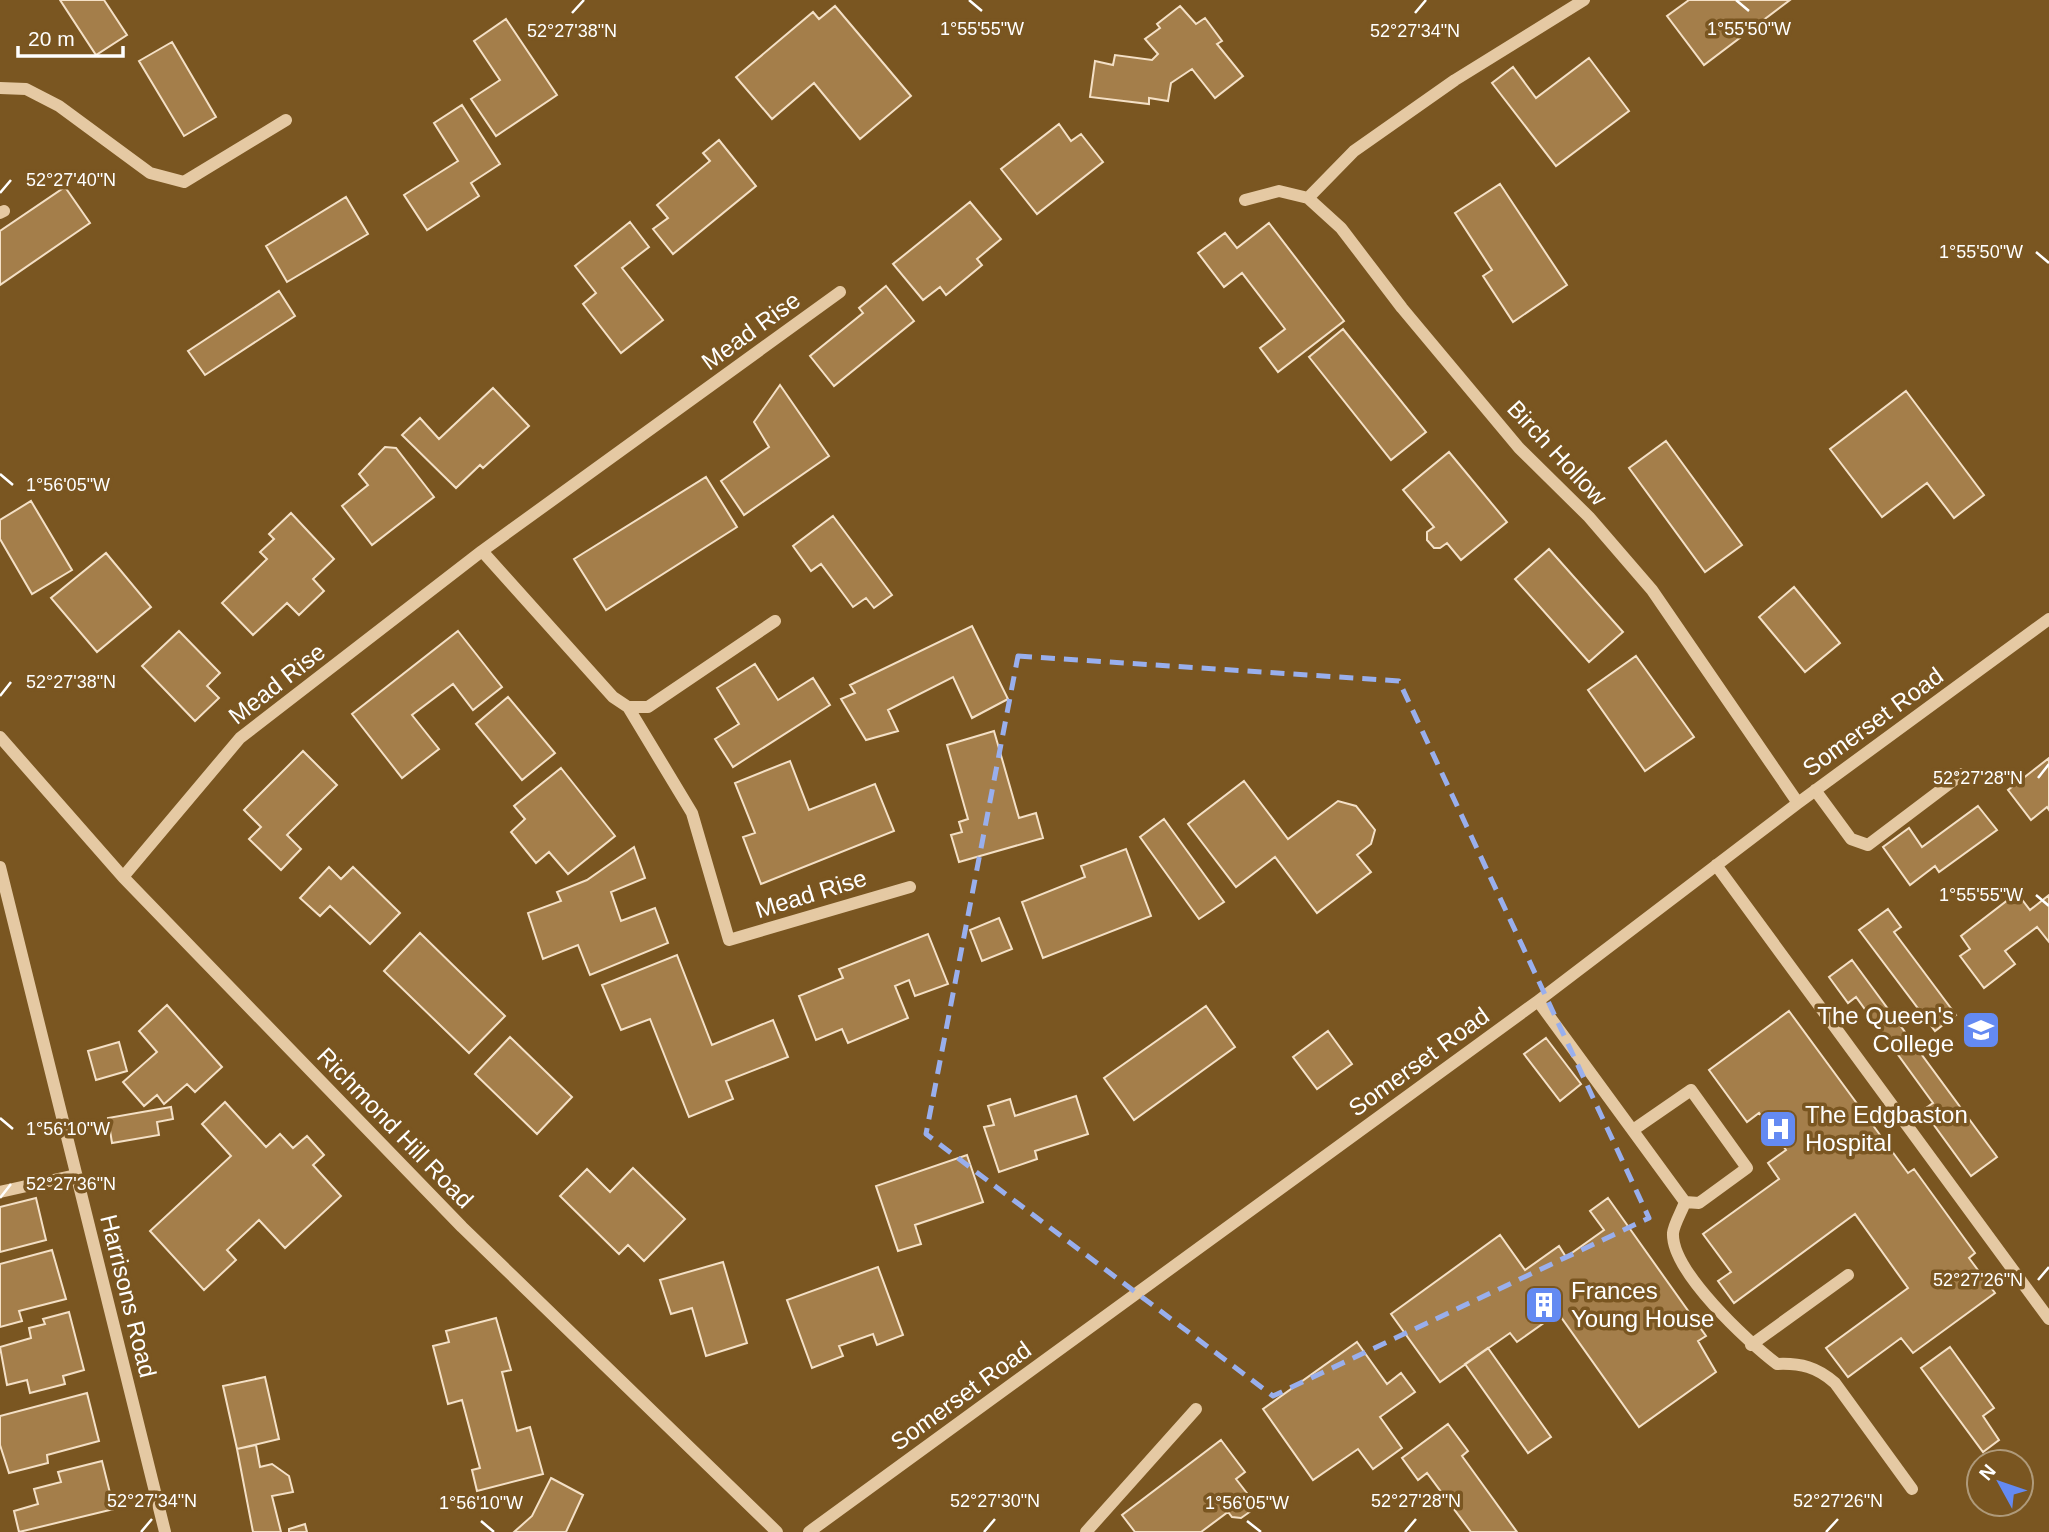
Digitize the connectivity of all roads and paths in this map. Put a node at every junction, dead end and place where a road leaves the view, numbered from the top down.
1 (1584, 0) edge
2 (0, 88) edge
3 (286, 120) dead end
4 (1308, 198) junction
5 (1245, 200) dead end
6 (839, 292) dead end
7 (482, 551) junction
8 (2049, 620) edge
9 (775, 621) dead end
10 (628, 706) junction
11 (0, 737) edge
12 (1962, 775) dead end
13 (1815, 790) junction
14 (1798, 803) junction
15 (1717, 865) junction
16 (0, 867) edge
17 (123, 877) junction
18 (910, 887) dead end
19 (1538, 1001) junction
20 (1633, 1130) junction
21 (76, 1175) junction
22 (0, 1192) edge
23 (1685, 1202) junction
24 (1848, 1275) dead end
25 (2049, 1320) edge
26 (1751, 1345) junction
27 (1196, 1409) dead end
28 (1912, 1489) dead end
29 (165, 1532) edge
30 (777, 1532) edge
31 (809, 1532) edge
32 (1086, 1532) edge

1 - 4 street
2 - 3 street
4 - 5 street
4 - 14 street, Birch Hollow
6 - 7 street, Mead Rise
7 - 10 street, Mead Rise
7 - 17 street, Mead Rise
8 - 13 street, Somerset Road
9 - 10 street
10 - 18 street, Mead Rise
11 - 17 street, Richmond Hill Road
12 - 13 street
13 - 14 street, Somerset Road
14 - 15 street, Somerset Road
15 - 19 street, Somerset Road
15 - 25 street
16 - 21 street, Harrisons Road
17 - 30 street, Richmond Hill Road
19 - 20 street
19 - 31 street, Somerset Road
20 - 23 street
20 - 23 street
21 - 22 street
21 - 29 street, Harrisons Road
23 - 26 street
24 - 26 street
26 - 28 street
27 - 32 street

